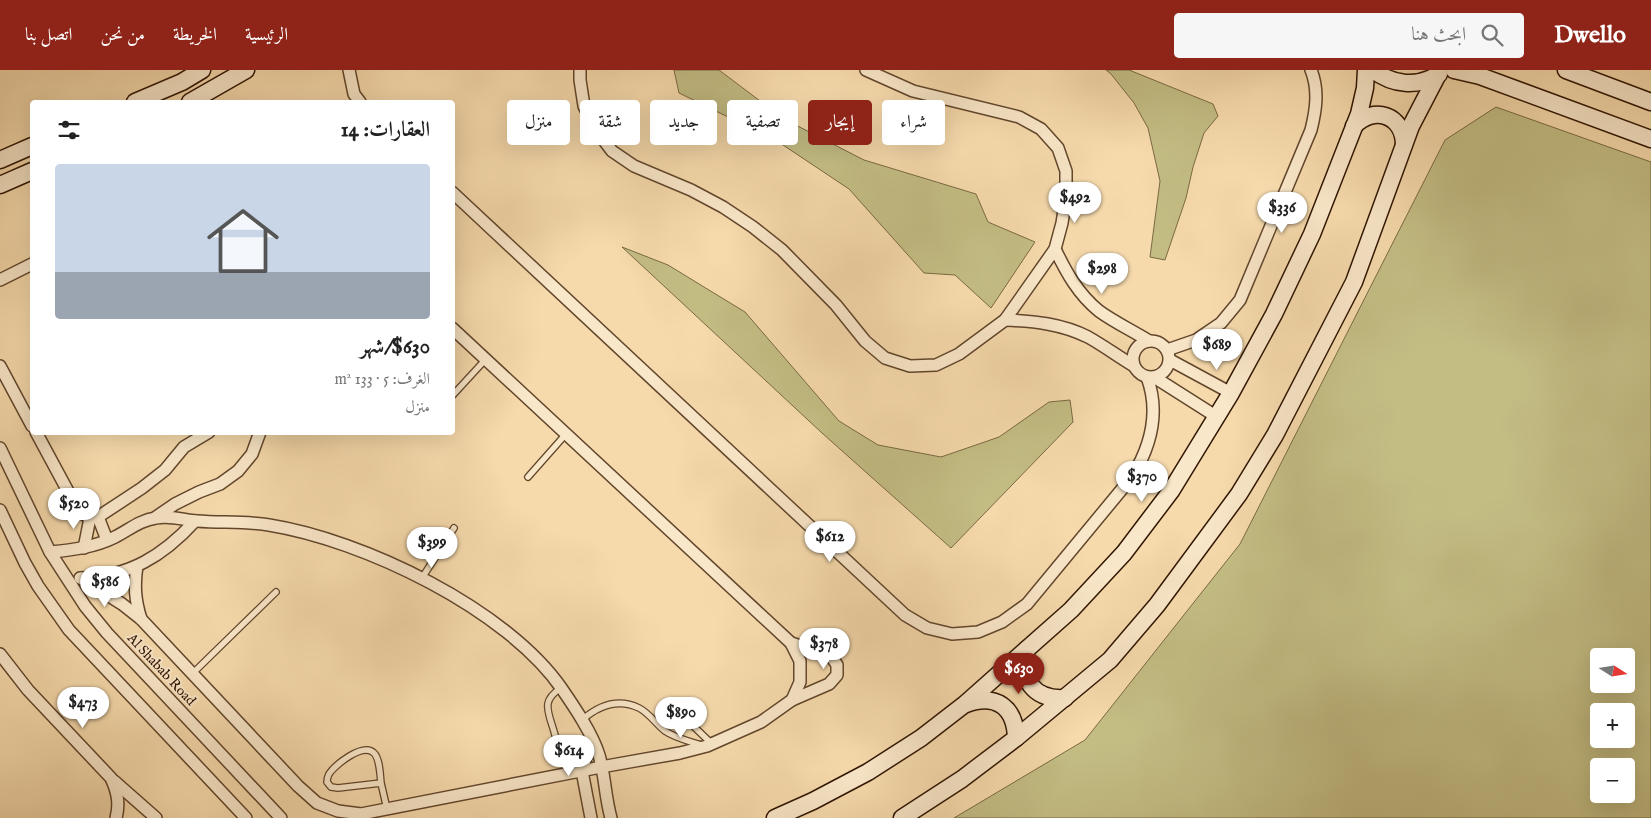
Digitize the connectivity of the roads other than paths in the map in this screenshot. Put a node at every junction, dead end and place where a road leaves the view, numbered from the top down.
1 (202, 70) edge
2 (246, 70) edge
3 (349, 70) edge
4 (580, 70) edge
5 (866, 70) edge
6 (1311, 70) edge
7 (1366, 70) edge
8 (1374, 70) edge
9 (1454, 70) edge
10 (1566, 70) edge
11 (1441, 73) edge
12 (1490, 75) edge
13 (140, 100) edge
14 (194, 100) edge
15 (358, 100) edge
16 (1651, 102) edge
17 (1354, 126) junction
18 (1651, 139) edge
19 (1404, 144) junction
20 (30, 147) edge
21 (0, 160) edge
22 (30, 172) edge
23 (0, 185) edge
24 (455, 195) edge
25 (1055, 249) junction
26 (30, 265) edge
27 (0, 280) edge
28 (1005, 320) junction
29 (455, 331) edge
30 (1149, 340) junction
31 (1168, 355) junction
32 (486, 359) junction
33 (0, 366) edge
34 (1134, 366) junction
35 (1151, 377) junction
36 (455, 393) edge
37 (1231, 393) junction
38 (1216, 417) junction
39 (30, 422) edge
40 (566, 434) junction
41 (38, 435) edge
42 (204, 435) edge
43 (259, 435) edge
44 (0, 448) edge
45 (528, 477) dead end
46 (0, 510) edge
47 (94, 518) junction
48 (156, 518) junction
49 (196, 521) junction
50 (454, 528) dead end
51 (107, 540) junction
52 (84, 548) junction
53 (50, 552) junction
54 (137, 566) junction
55 (65, 577) junction
56 (81, 578) junction
57 (422, 578) junction
58 (276, 592) dead end
59 (141, 619) junction
60 (791, 643) junction
61 (1027, 649) junction
62 (0, 654) edge
63 (192, 674) junction
64 (562, 688) junction
65 (1065, 698) junction
66 (792, 700) junction
67 (965, 704) junction
68 (688, 708) dead end
69 (582, 720) junction
70 (1016, 738) junction
71 (594, 744) junction
72 (709, 745) junction
73 (560, 752) dead end
74 (601, 767) junction
75 (582, 770) junction
76 (111, 778) junction
77 (382, 783) junction
78 (387, 809) junction
79 (116, 818) edge
80 (156, 818) edge
81 (246, 818) edge
82 (281, 818) edge
83 (591, 818) edge
84 (611, 818) edge
85 (775, 818) edge
86 (902, 818) edge

1 - 13 street
2 - 14 street
3 - 15 street
4 - 28 street
5 - 25 street
6 - 31 street
7 - 17 street
8 - 11 street
9 - 12 street
10 - 16 street
11 - 19 street
12 - 18 street
17 - 19 street
17 - 37 street
19 - 65 street
20 - 21 street
22 - 23 street
24 - 35 street
25 - 28 street
25 - 30 street
26 - 27 street
28 - 34 street
29 - 32 street
30 - 31 street
30 - 34 street
31 - 35 street
31 - 37 street
32 - 36 lane
32 - 40 street
33 - 39 street
34 - 35 street
35 - 38 street
37 - 38 street
38 - 61 street
40 - 45 lane
40 - 60 street
41 - 47 street
42 - 47 street
43 - 48 street
44 - 53 street, Al Shabab Road
46 - 81 street
47 - 51 street
47 - 52 street
48 - 49 street
48 - 51 street
49 - 54 street
49 - 57 street
50 - 57 lane
51 - 52 street
52 - 53 street
53 - 55 street, Al Shabab Road
54 - 56 street
54 - 59 street
55 - 56 street
55 - 82 street, Al Shabab Road
56 - 59 street
57 - 64 street
58 - 63 lane
59 - 63 street
60 - 66 street
60 - 66 street
61 - 65 street
61 - 67 street
62 - 76 street
63 - 78 street
64 - 69 street
64 - 73 lane
65 - 70 street
66 - 72 street
67 - 70 street
67 - 85 street
68 - 72 lane
69 - 71 street
69 - 72 lane
70 - 86 street
71 - 74 street
71 - 75 street
72 - 74 street
74 - 75 street
74 - 84 street
75 - 78 street
75 - 83 street
76 - 79 street
76 - 80 street
77 - 77 lane
77 - 78 lane

